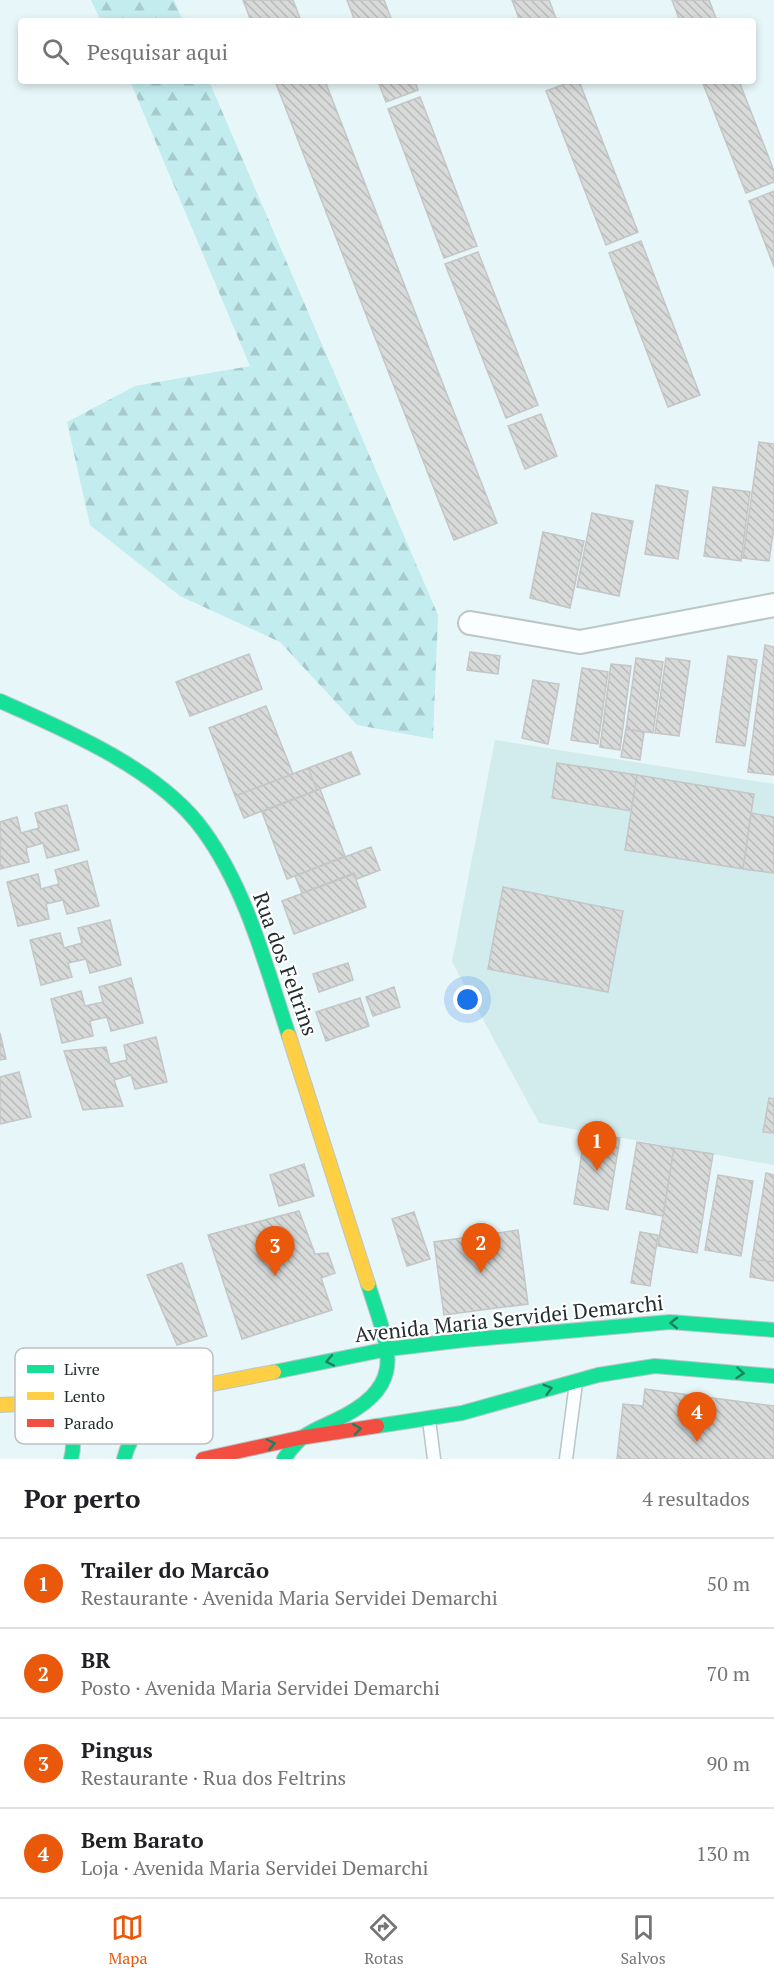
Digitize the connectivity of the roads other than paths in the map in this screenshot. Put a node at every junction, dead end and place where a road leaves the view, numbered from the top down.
1 (774, 605) edge
2 (470, 623) dead end
3 (0, 701) edge
4 (774, 1330) edge
5 (388, 1349) junction
6 (774, 1376) edge
7 (576, 1381) junction
8 (213, 1384) edge
9 (15, 1404) edge
10 (0, 1405) edge
11 (429, 1419) junction
12 (299, 1438) junction
13 (74, 1444) edge
14 (129, 1444) edge
15 (71, 1459) edge
16 (124, 1459) edge
17 (202, 1459) edge
18 (284, 1459) edge
19 (434, 1459) edge
20 (566, 1459) edge

1 - 2 street
3 - 5 main road, Rua dos Feltrins
4 -> 5 main road, Avenida Maria Servidei Demarchi
5 -> 8 main road, Avenida Maria Servidei Demarchi
5 - 12 main road
7 -> 6 main road
11 -> 7 main road
7 - 20 lane
9 - 10 main road, Avenida Maria Servidei Demarchi
12 -> 11 main road
11 - 19 lane
17 -> 12 main road
12 - 18 main road
13 - 15 main road
14 - 16 main road

